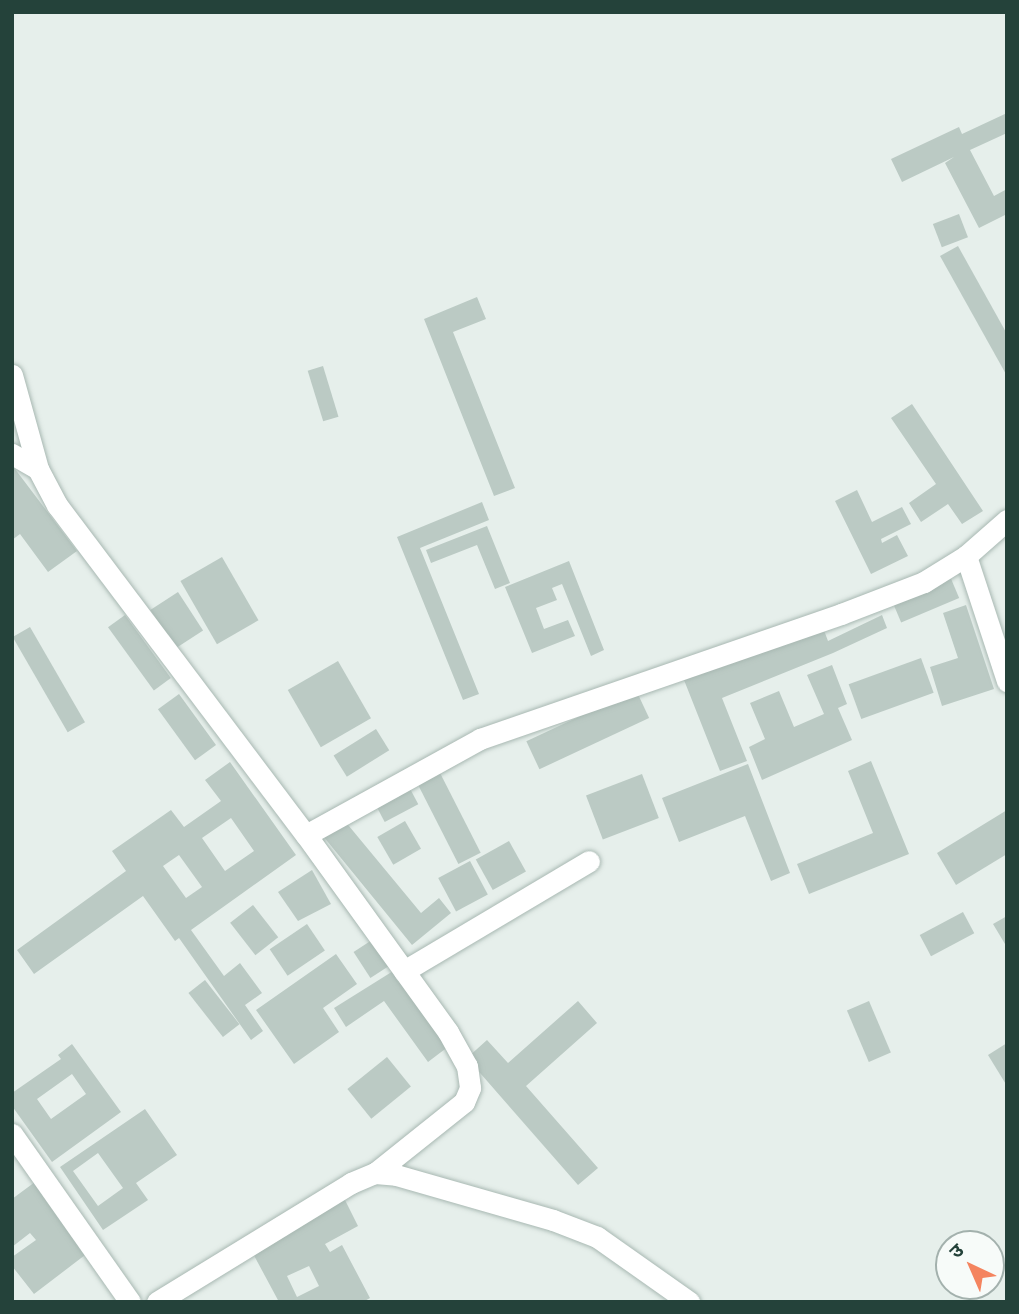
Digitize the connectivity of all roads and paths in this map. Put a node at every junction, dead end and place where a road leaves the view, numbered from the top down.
1 (12, 375) edge
2 (12, 454) edge
3 (38, 469) junction
4 (1007, 520) edge
5 (966, 556) junction
6 (1007, 681) edge
7 (306, 835) junction
8 (589, 861) dead end
9 (404, 971) junction
10 (12, 1134) edge
11 (375, 1173) junction
12 (130, 1302) edge
13 (157, 1302) edge
14 (689, 1302) edge

1 - 3 street
2 - 3 street
3 - 7 street
4 - 5 street
5 - 6 street
5 - 7 street
7 - 9 street
8 - 9 street
9 - 11 street
10 - 12 street
11 - 13 street
11 - 14 street

